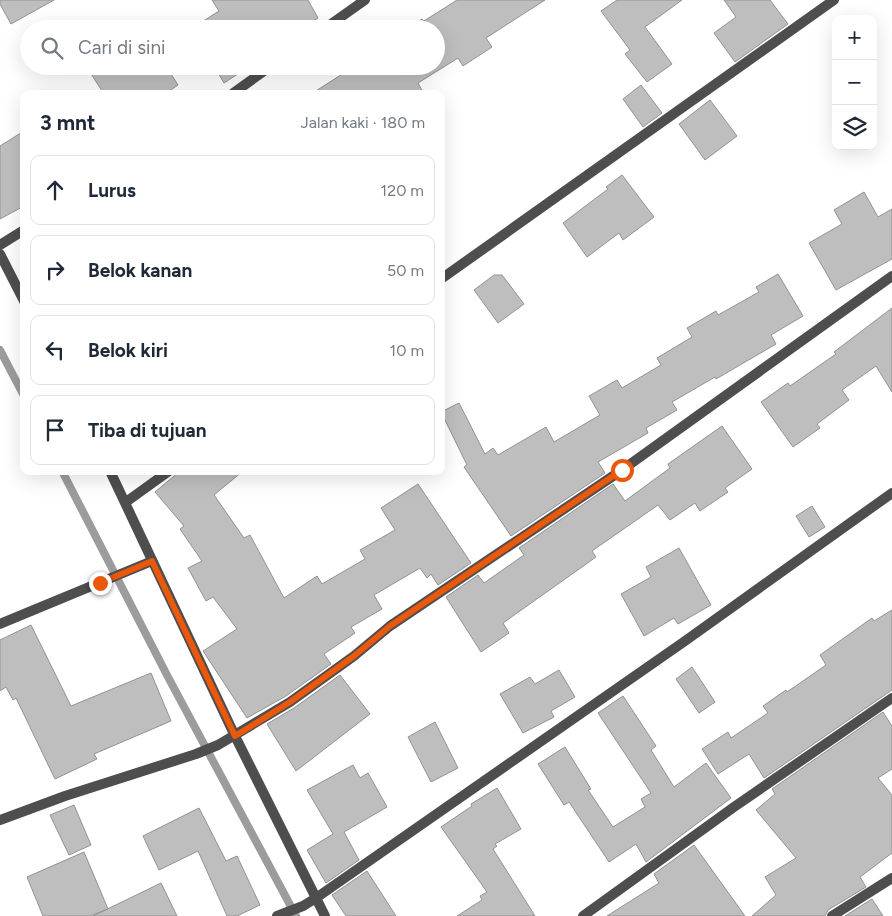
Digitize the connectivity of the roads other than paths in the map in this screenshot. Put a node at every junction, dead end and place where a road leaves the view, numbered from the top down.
1 (365, 0) edge
2 (834, 0) edge
3 (337, 20) edge
4 (258, 75) edge
5 (238, 90) edge
6 (20, 233) edge
7 (0, 246) edge
8 (0, 254) edge
9 (445, 276) edge
10 (892, 276) edge
11 (20, 293) edge
12 (112, 475) edge
13 (163, 475) edge
14 (892, 493) edge
15 (126, 502) junction
16 (152, 561) junction
17 (0, 624) edge
18 (892, 698) edge
19 (235, 736) junction
20 (0, 820) edge
21 (892, 878) edge
22 (316, 898) junction
23 (280, 915) edge
24 (325, 916) edge
25 (583, 916) edge
26 (832, 916) edge

1 - 3 street
2 - 9 street
4 - 5 street
6 - 7 street
8 - 11 street
10 - 19 street
12 - 15 street
13 - 15 street
14 - 22 street
15 - 16 street
16 - 17 street
16 - 19 street
18 - 25 street
19 - 20 street
19 - 22 street
21 - 26 street
22 - 23 street
22 - 24 street

